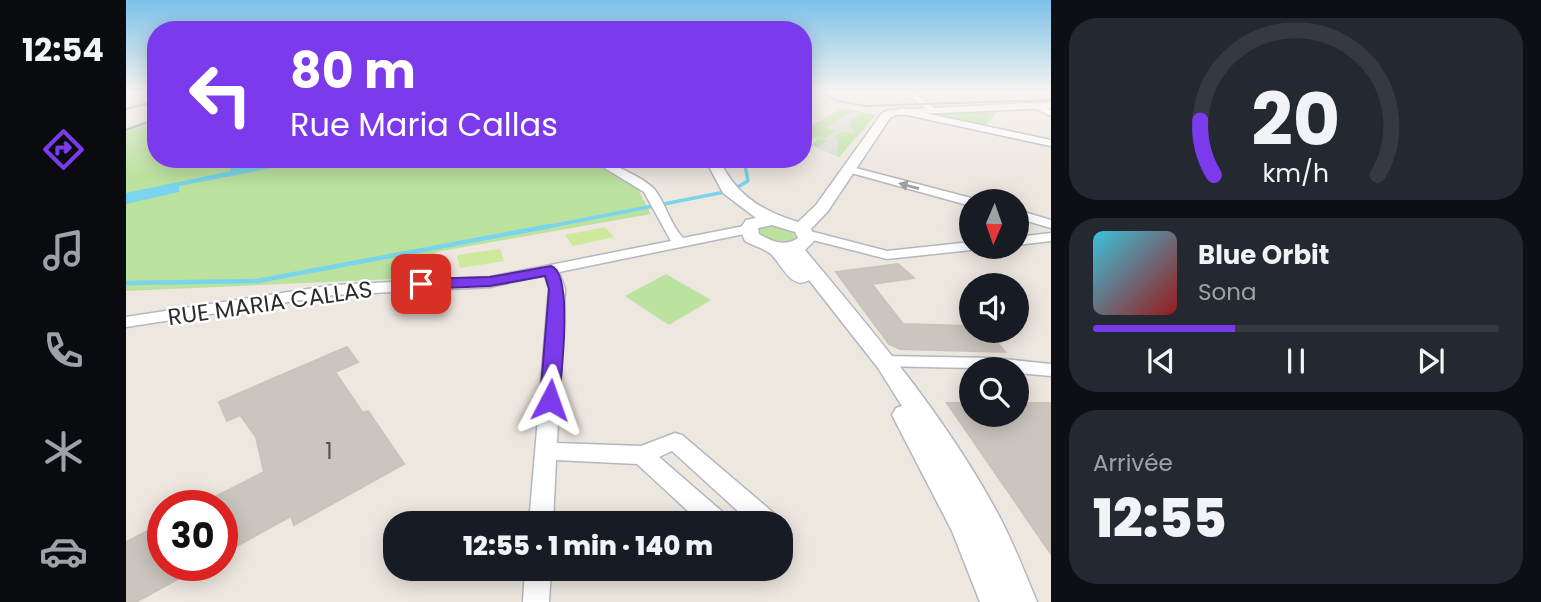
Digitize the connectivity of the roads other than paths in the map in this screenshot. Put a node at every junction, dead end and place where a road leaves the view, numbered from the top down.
1 (883, 120) edge
2 (944, 120) edge
3 (1051, 143) edge
4 (611, 168) edge
5 (717, 168) edge
6 (848, 169) junction
7 (959, 199) edge
8 (1029, 218) edge
9 (1051, 224) edge
10 (751, 225) junction
11 (798, 237) junction
12 (1051, 237) edge
13 (1029, 240) edge
14 (680, 243) junction
15 (959, 248) edge
16 (551, 270) junction
17 (126, 323) edge
18 (879, 362) junction
19 (1049, 372) edge
20 (546, 452) junction
21 (642, 455) junction
22 (542, 511) edge
23 (705, 511) edge
24 (754, 511) edge
25 (537, 581) edge
26 (536, 602) edge
27 (998, 602) edge
28 (1019, 602) edge

1 - 6 street
2 - 3 street
4 - 14 street
5 - 10 street
7 -> 6 street
6 - 11 street
8 - 9 street
10 - 11 street
10 - 11 street
10 - 14 street, RUE MARIA CALLAS
11 - 15 street
11 - 18 street
12 - 13 street
14 - 16 street, RUE MARIA CALLAS
16 - 17 street, RUE MARIA CALLAS
16 - 20 street
18 - 19 street
18 - 27 street
18 - 28 street
20 - 21 street
20 - 22 street
21 - 23 street
21 - 24 street
25 - 26 street

